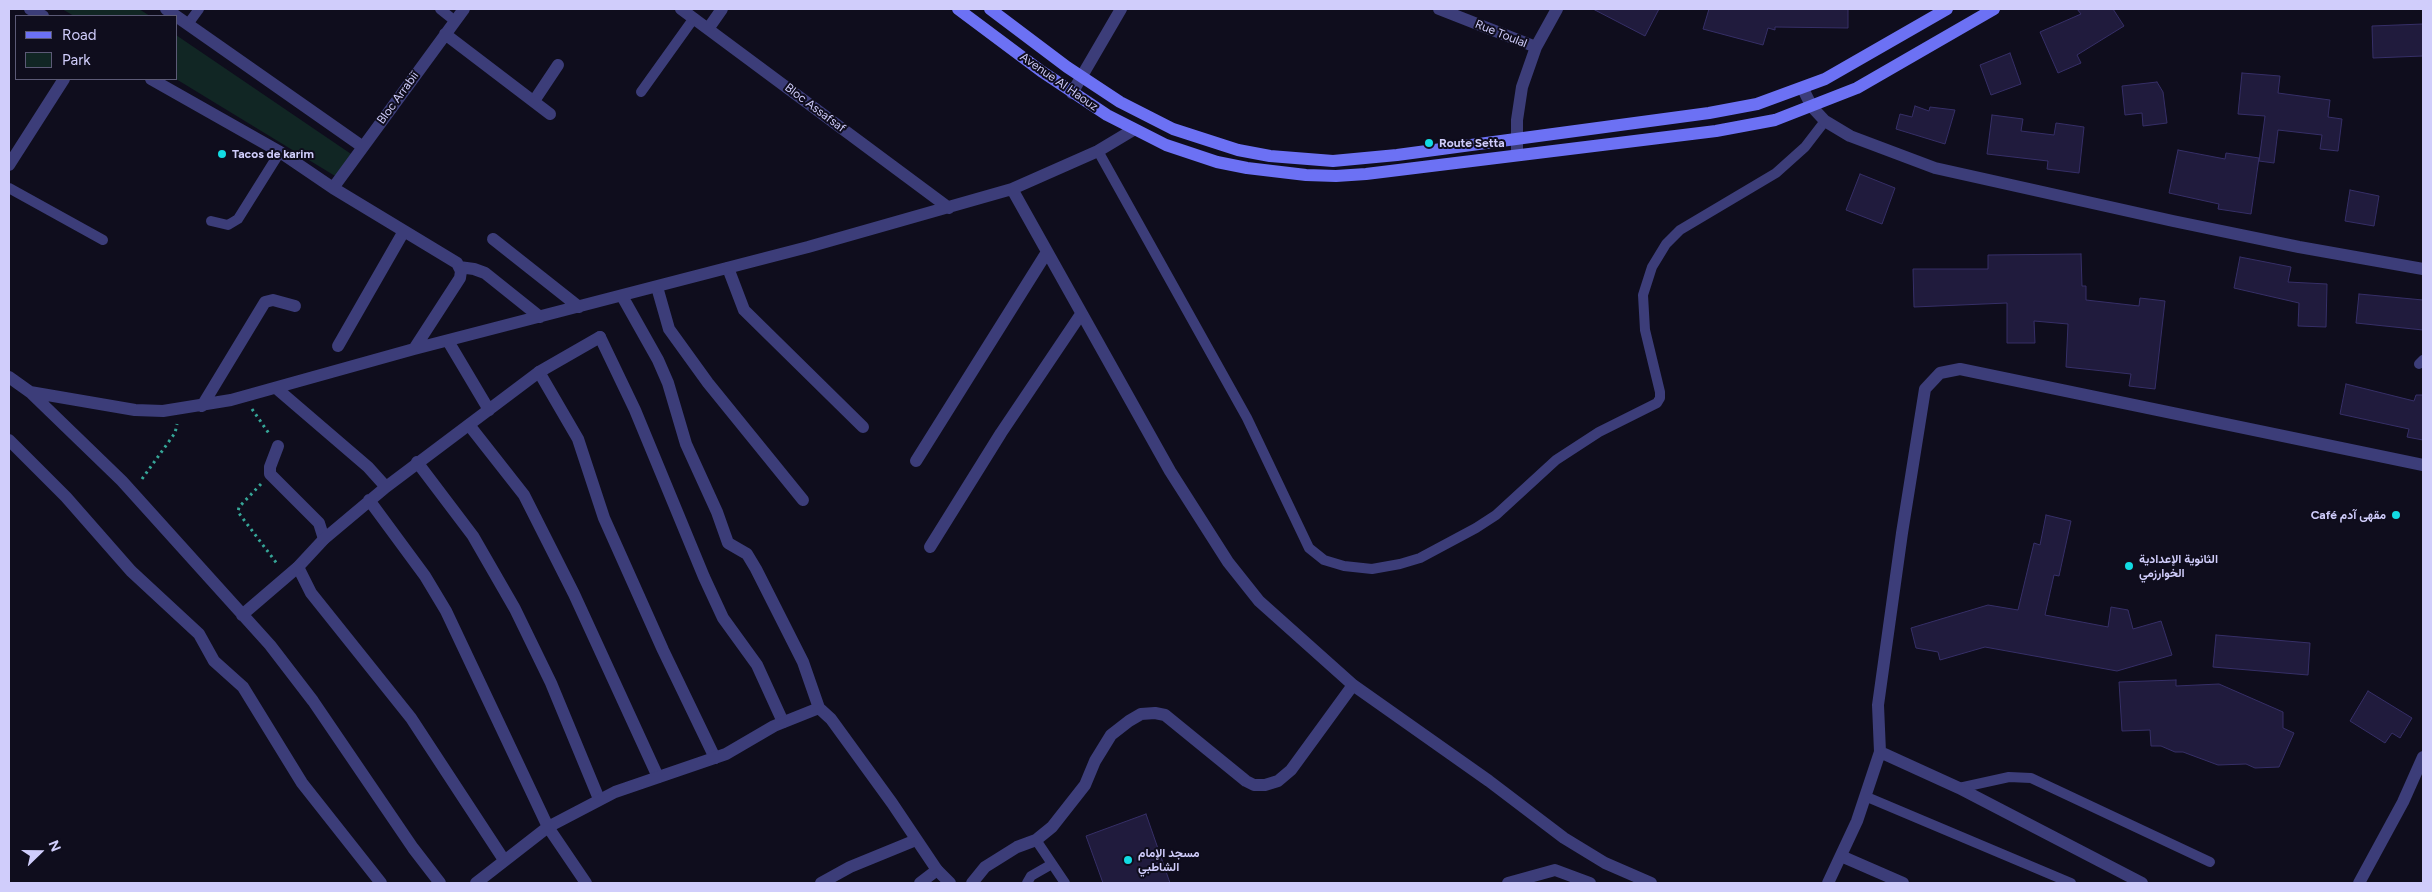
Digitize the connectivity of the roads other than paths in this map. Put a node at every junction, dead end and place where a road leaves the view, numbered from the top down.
1 (30, 9) edge
2 (199, 9) edge
3 (440, 9) edge
4 (464, 9) edge
5 (681, 9) edge
6 (722, 9) edge
7 (958, 9) edge
8 (990, 9) edge
9 (1121, 9) edge
10 (1439, 9) edge
11 (1557, 9) edge
12 (1947, 9) edge
13 (1994, 9) edge
14 (41, 15) edge
15 (178, 17) edge
16 (694, 18) junction
17 (455, 21) junction
18 (188, 24) junction
19 (708, 29) junction
20 (445, 34) junction
21 (1536, 47) junction
22 (558, 66) dead end
23 (1082, 76) junction
24 (63, 80) edge
25 (153, 80) edge
26 (1803, 89) junction
27 (641, 92) dead end
28 (1072, 93) junction
29 (534, 101) junction
30 (1812, 107) junction
31 (550, 114) dead end
32 (1825, 121) junction
33 (1133, 130) junction
34 (1516, 139) junction
35 (362, 147) junction
36 (1098, 151) junction
37 (280, 152) junction
38 (1517, 155) junction
39 (11, 156) edge
40 (9, 188) edge
41 (333, 188) junction
42 (1012, 189) junction
43 (949, 208) junction
44 (211, 221) dead end
45 (404, 231) junction
46 (493, 239) dead end
47 (104, 240) dead end
48 (1047, 252) junction
49 (460, 268) junction
50 (728, 268) junction
51 (2423, 269) edge
52 (657, 287) junction
53 (622, 296) junction
54 (294, 306) dead end
55 (579, 307) junction
56 (1081, 314) junction
57 (540, 317) junction
58 (448, 340) junction
59 (338, 346) dead end
60 (414, 349) junction
61 (538, 372) junction
62 (9, 377) edge
63 (276, 388) junction
64 (30, 392) junction
65 (202, 406) junction
66 (489, 410) junction
67 (469, 425) junction
68 (862, 427) dead end
69 (9, 440) edge
70 (278, 446) road end
71 (916, 461) dead end
72 (417, 462) junction
73 (2423, 465) edge
74 (386, 487) junction
75 (369, 500) junction
76 (803, 500) dead end
77 (324, 539) junction
78 (930, 547) dead end
79 (298, 567) junction
80 (242, 615) junction
81 (1353, 685) junction
82 (819, 708) junction
83 (783, 722) junction
84 (1880, 752) junction
85 (2423, 757) edge
86 (716, 758) junction
87 (658, 777) junction
88 (1959, 788) junction
89 (1867, 797) junction
90 (599, 799) junction
91 (548, 827) junction
92 (916, 840) junction
93 (1036, 840) junction
94 (1841, 856) junction
95 (504, 860) junction
96 (2210, 862) dead end
97 (1052, 864) junction
98 (937, 870) junction
99 (1635, 881) edge
100 (381, 883) edge
101 (440, 883) edge
102 (476, 883) edge
103 (586, 883) edge
104 (821, 883) edge
105 (920, 883) edge
106 (950, 883) edge
107 (972, 883) edge
108 (1027, 883) edge
109 (1065, 883) edge
110 (1508, 883) edge
111 (1590, 883) edge
112 (1651, 883) edge
113 (1828, 883) edge
114 (1903, 883) edge
115 (2071, 883) edge
116 (2142, 883) edge
117 (2359, 883) edge

1 - 14 street
2 - 18 lane
3 - 17 lane
4 - 17 street, Bloc Arrabiï
5 - 16 street, Bloc Assafsaf
6 - 19 street
7 - 28 main road, Avenue Al Haouz
8 - 23 main road, Avenue Al Haouz
9 - 23 street
10 - 21 street, Rue Toulal
11 - 21 street
12 - 26 main road, Avenue Al Haouz
13 - 30 main road, Avenue Al Haouz
15 - 18 street
16 - 19 street, Bloc Assafsaf
16 - 27 lane
17 - 20 street, Bloc Arrabiï
18 - 35 street
19 - 43 street, Bloc Assafsaf
20 - 29 street
20 - 35 street, Bloc Arrabiï
21 - 34 street
22 - 29 street
23 - 28 street
23 - 34 main road, Avenue Al Haouz
24 - 39 street
25 - 37 street
26 - 30 street
26 - 34 main road, Avenue Al Haouz
28 - 33 main road, Avenue Al Haouz
29 - 31 street
30 - 32 street
30 - 38 main road, Avenue Al Haouz
32 - 36 lane
32 - 51 street
33 - 36 street
33 - 38 main road, Avenue Al Haouz
34 - 38 street
35 - 41 street, Bloc Arrabiï
36 - 42 street
37 - 41 street
37 - 44 lane
40 - 47 lane
41 - 45 street
42 - 43 street
42 - 48 street
43 - 50 street
45 - 49 street
45 - 59 street
46 - 55 street
48 - 56 street
48 - 71 street
49 - 57 street
49 - 60 street
50 - 52 street
50 - 68 street
52 - 53 street
52 - 76 street
53 - 55 street
53 - 82 street
54 - 65 street
55 - 57 street
56 - 78 street
56 - 81 street
57 - 58 street
58 - 60 street
58 - 66 street
60 - 63 street
61 - 66 street
61 - 83 street
61 - 86 street
62 - 64 street
63 - 65 street
63 - 74 street
64 - 65 street
64 - 80 street
66 - 67 street
67 - 72 street
67 - 87 street
69 - 100 street
70 - 77 street
72 - 74 street
72 - 90 street
73 - 84 street
74 - 75 street
75 - 77 street
75 - 91 street
77 - 79 street
79 - 80 street
79 - 95 street
80 - 101 street
81 - 93 street
81 - 99 street
82 - 83 street
82 - 92 street
83 - 86 street
84 - 88 street
84 - 89 street
85 - 117 street
86 - 87 street
87 - 90 street
88 - 96 lane
88 - 116 street
89 - 94 street
89 - 115 lane
90 - 91 street
91 - 95 street
91 - 103 street
92 - 98 street
92 - 104 street
93 - 97 lane
93 - 107 street
94 - 113 street
94 - 114 street
95 - 102 street
97 - 108 lane
97 - 109 lane
98 - 105 street
98 - 106 street
99 - 112 street
110 - 111 street

